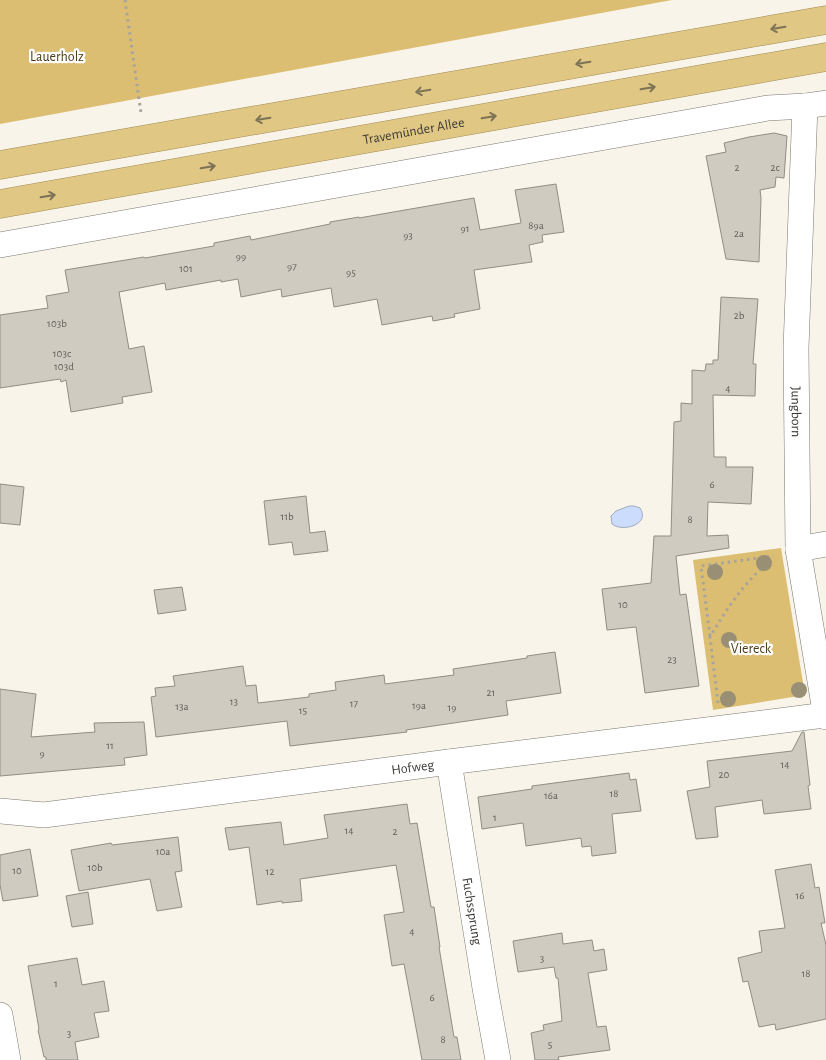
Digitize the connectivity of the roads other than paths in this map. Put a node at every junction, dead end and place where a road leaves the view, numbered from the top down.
1 (826, 20) edge
2 (826, 57) edge
3 (816, 104) edge
4 (0, 165) edge
5 (0, 204) edge
6 (0, 245) edge
7 (826, 544) edge
8 (798, 549) junction
9 (826, 716) edge
10 (449, 762) junction
11 (0, 811) edge
12 (0, 1015) edge
13 (8, 1060) edge
14 (498, 1060) edge

1 -> 4 highway
5 -> 2 highway, Travemünder Allee
3 - 6 street
3 - 8 street, Jungborn
7 - 8 street
8 - 9 street, Jungborn
9 - 10 street, Hofweg
10 - 11 street, Hofweg
10 - 14 street, Fuchssprung
12 - 13 street

